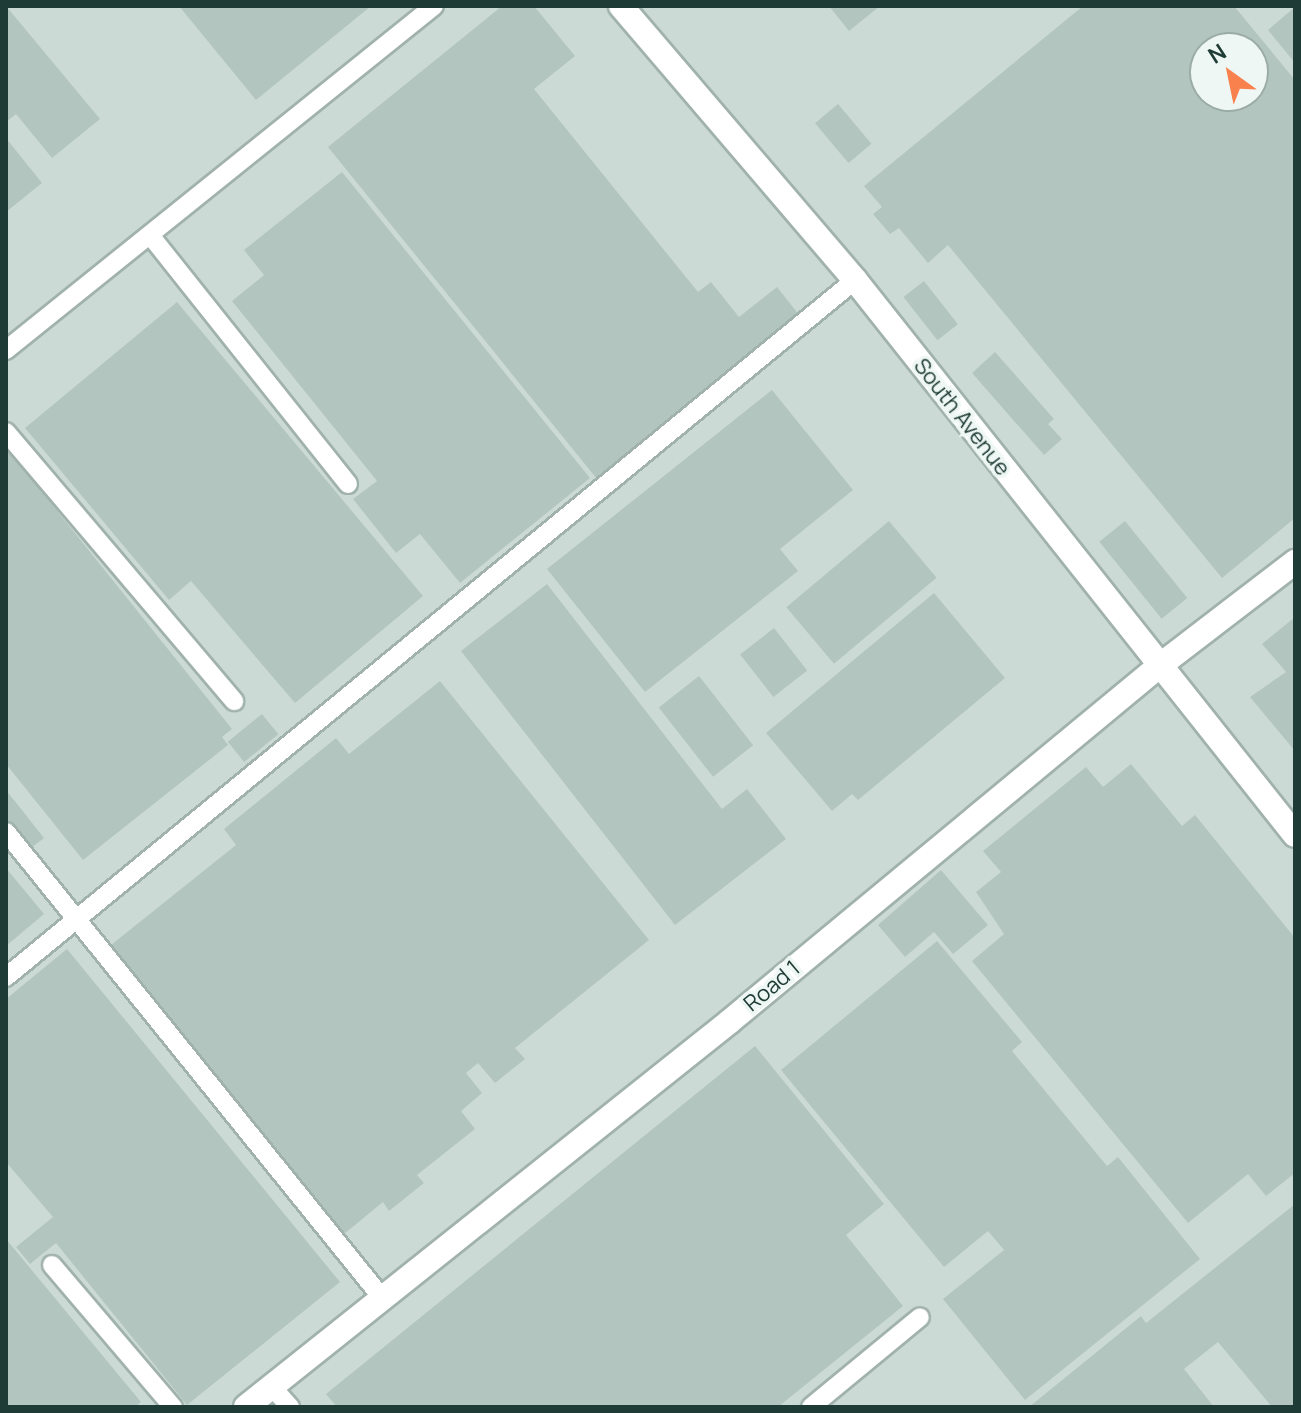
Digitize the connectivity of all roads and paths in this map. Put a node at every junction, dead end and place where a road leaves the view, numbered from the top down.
1 (434, 6) edge
2 (621, 6) edge
3 (150, 235) junction
4 (855, 280) junction
5 (6, 350) edge
6 (6, 432) edge
7 (348, 484) dead end
8 (1295, 562) edge
9 (1158, 667) junction
10 (234, 701) dead end
11 (6, 832) edge
12 (1295, 835) edge
13 (74, 921) junction
14 (6, 977) edge
15 (52, 1265) dead end
16 (383, 1299) junction
17 (920, 1317) dead end
18 (272, 1387) junction
19 (173, 1407) edge
20 (246, 1407) edge
21 (290, 1407) edge
22 (811, 1407) edge

1 - 3 lane
2 - 4 street, South Avenue
3 - 5 lane
3 - 7 lane
4 - 9 street, South Avenue
4 - 13 lane
6 - 10 lane
8 - 9 street, Road 1
9 - 12 street, South Avenue
9 - 16 street, Road 1
11 - 13 lane
13 - 14 lane
13 - 16 lane
15 - 19 lane
16 - 18 street, Road 1
17 - 22 lane
18 - 20 street, Road 1
18 - 21 lane

